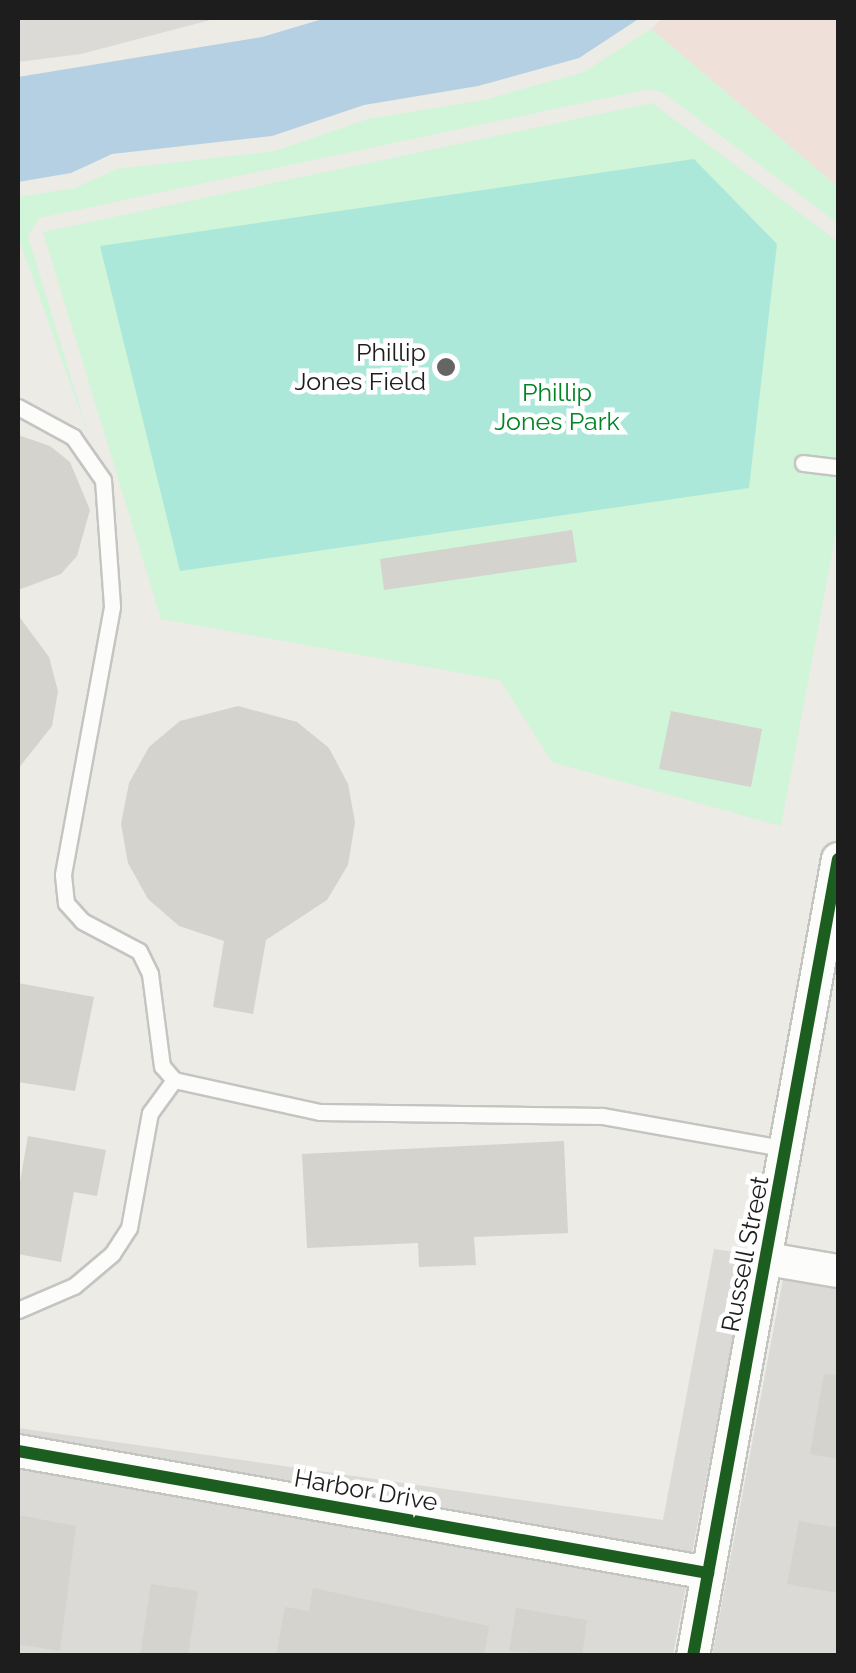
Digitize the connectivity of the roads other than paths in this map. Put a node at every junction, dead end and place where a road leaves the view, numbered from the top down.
1 (18, 407) edge
2 (802, 462) dead end
3 (838, 467) edge
4 (838, 860) edge
5 (174, 1080) junction
6 (788, 1149) junction
7 (767, 1259) junction
8 (838, 1271) edge
9 (18, 1310) edge
10 (18, 1451) edge
11 (708, 1573) junction
12 (693, 1656) edge

1 - 5 lane
2 - 3 lane
4 - 6 street, Russell Street
5 - 6 lane
5 - 9 lane
6 - 7 street, Russell Street
7 - 8 street
7 - 11 street, Russell Street
10 - 11 street, Harbor Drive
11 - 12 street, Russell Street

